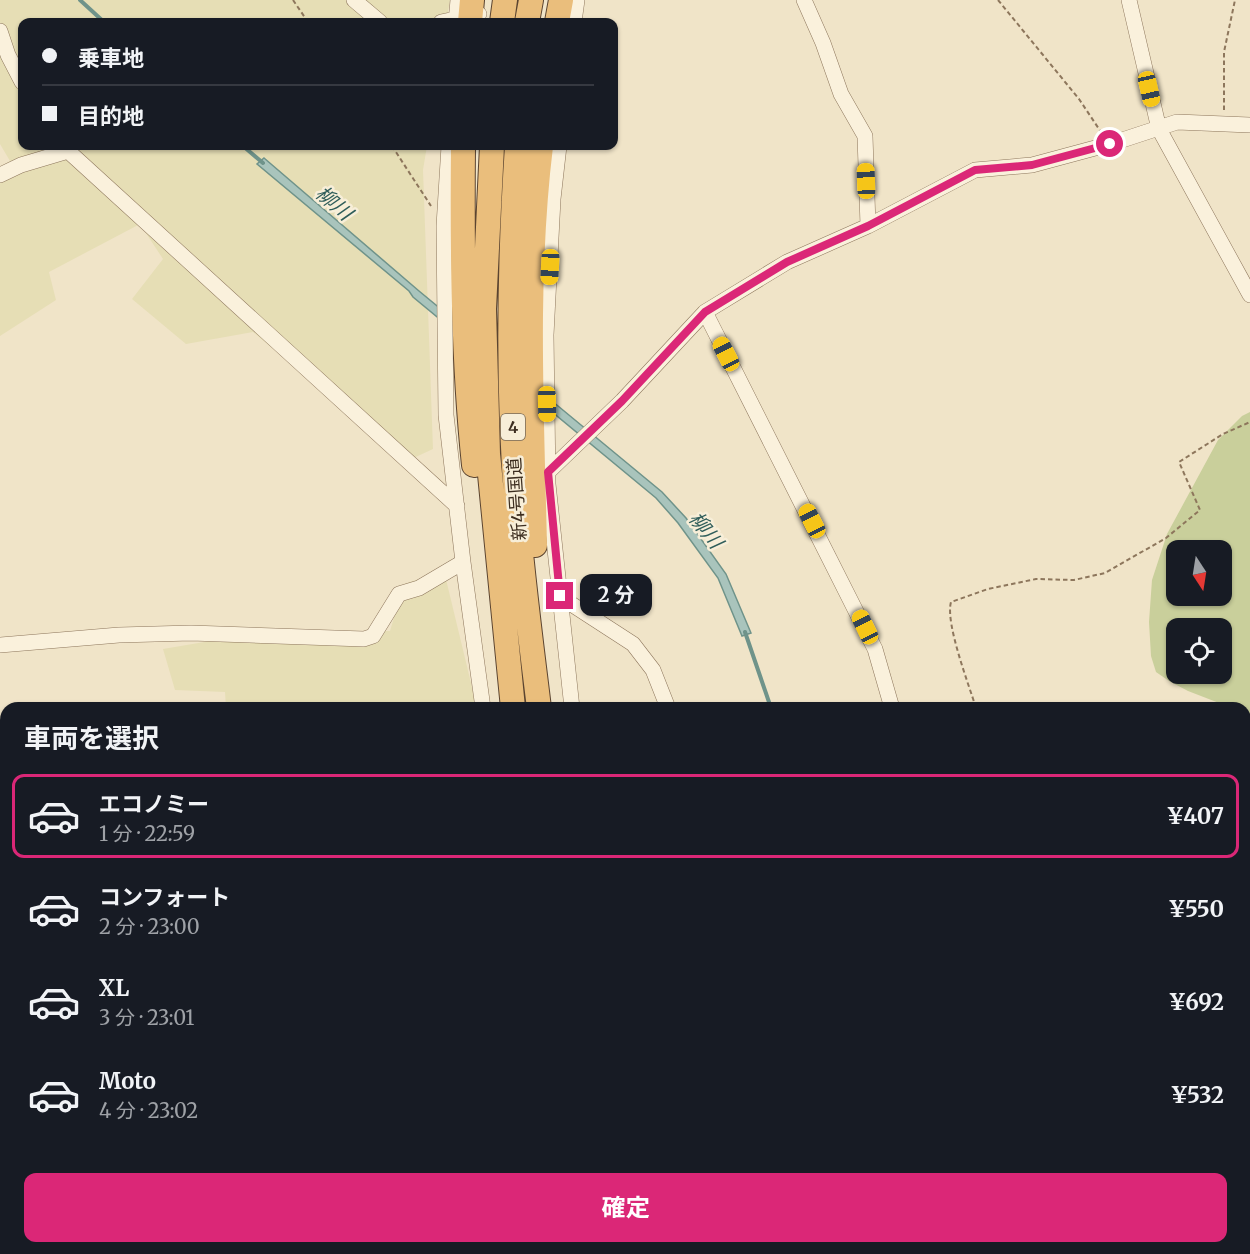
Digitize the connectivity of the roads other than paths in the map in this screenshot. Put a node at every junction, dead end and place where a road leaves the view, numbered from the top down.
1 (354, 0) edge
2 (505, 0) edge
3 (531, 0) edge
4 (561, 0) edge
5 (577, 0) edge
6 (804, 0) edge
7 (1129, 0) edge
8 (471, 14) edge
9 (375, 18) edge
10 (456, 18) edge
11 (528, 18) edge
12 (558, 18) edge
13 (575, 18) edge
14 (0, 31) edge
15 (18, 74) edge
16 (1250, 125) edge
17 (1158, 129) junction
18 (61, 150) edge
19 (68, 150) edge
20 (449, 150) edge
21 (463, 150) edge
22 (492, 150) edge
23 (517, 150) edge
24 (541, 150) edge
25 (559, 150) edge
26 (0, 175) edge
27 (868, 226) junction
28 (1250, 295) edge
29 (705, 312) junction
30 (548, 472) junction
31 (457, 506) junction
32 (463, 562) junction
33 (560, 596) junction
34 (503, 614) junction
35 (0, 645) edge
36 (536, 683) junction
37 (482, 702) edge
38 (512, 702) edge
39 (538, 702) edge
40 (571, 702) edge
41 (666, 702) edge
42 (890, 702) edge

1 - 9 street
2 - 8 highway
3 - 11 highway
4 - 12 highway
5 - 13 street
6 - 27 street
7 - 17 street
8 - 10 street
14 - 15 street
16 - 17 street
17 - 27 street
17 - 28 street
18 - 26 street
19 - 31 street
20 - 31 street
21 - 34 highway
22 - 34 highway, 新4号国道 / 4
23 - 36 highway, 新4号国道 / 4
24 - 36 highway
25 - 30 street
27 - 29 street
29 - 30 street
29 - 42 street
30 - 33 street
31 - 32 street
32 - 35 street
32 - 37 street
33 - 40 street
33 - 41 street
34 - 38 highway, 新4号国道 / 4
36 - 39 highway, 新4号国道 / 4

